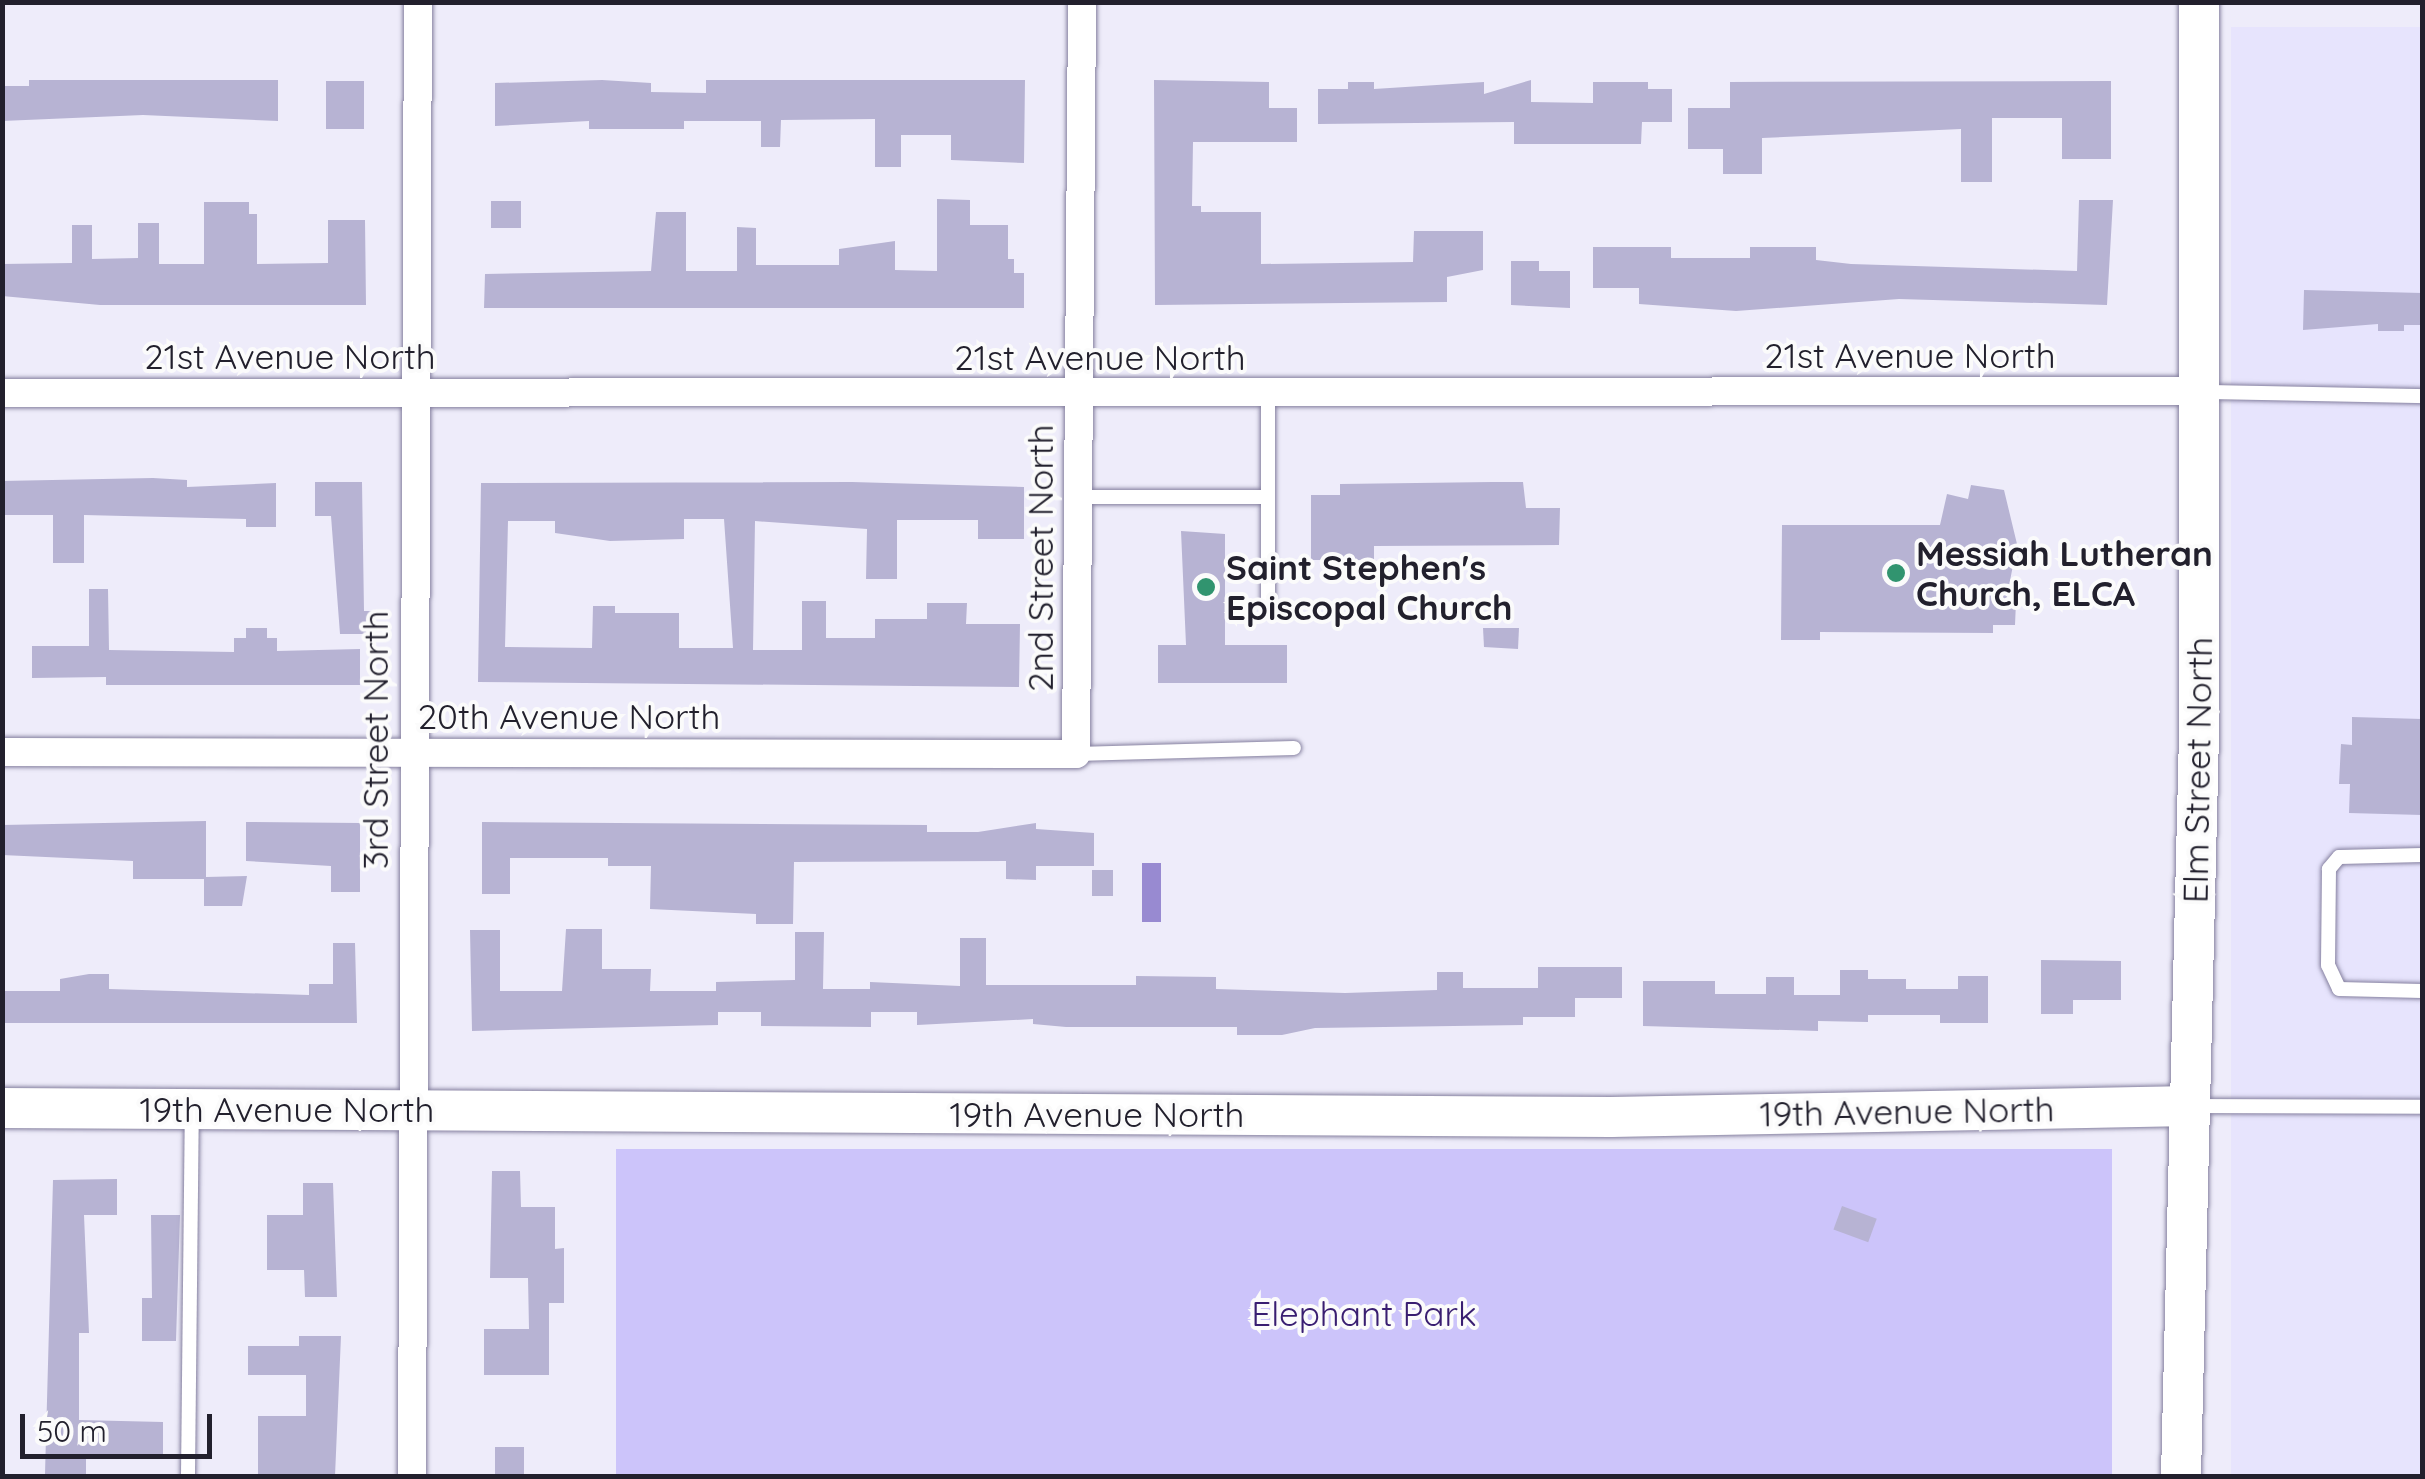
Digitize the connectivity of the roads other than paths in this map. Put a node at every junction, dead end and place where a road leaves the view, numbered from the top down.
1 (418, 2) edge
2 (1082, 2) edge
3 (2199, 2) edge
4 (2, 392) edge
5 (2198, 392) junction
6 (412, 394) junction
7 (1079, 394) junction
8 (1268, 394) junction
9 (2422, 396) edge
10 (1078, 497) junction
11 (1268, 497) junction
12 (1268, 600) dead end
13 (1294, 748) dead end
14 (2, 752) edge
15 (413, 753) junction
16 (1076, 754) junction
17 (2422, 855) edge
18 (2422, 991) edge
19 (2191, 1106) junction
20 (2, 1108) edge
21 (192, 1108) junction
22 (2422, 1108) edge
23 (415, 1110) junction
24 (188, 1476) edge
25 (412, 1476) edge
26 (2181, 1476) edge

1 - 6 street, 3rd Street North
2 - 7 street, 2nd Street North
3 - 5 street, Elm Street North
4 - 6 street, 21st Avenue North
5 - 8 street, 21st Avenue North
5 - 9 lane
5 - 19 street, Elm Street North
6 - 7 street, 21st Avenue North
6 - 15 street, 3rd Street North
7 - 8 street, 21st Avenue North
7 - 10 street, 2nd Street North
8 - 11 lane
10 - 11 lane
10 - 16 street, 2nd Street North
11 - 12 lane
13 - 16 lane
14 - 15 street, 20th Avenue North
15 - 16 street, 20th Avenue North
15 - 23 street, 3rd Street North
17 - 18 lane
19 - 22 lane
19 - 23 street, 19th Avenue North
19 - 26 street, Elm Street North
20 - 21 street, 19th Avenue North
21 - 23 street, 19th Avenue North
21 - 24 lane
23 - 25 street, 3rd Street North

